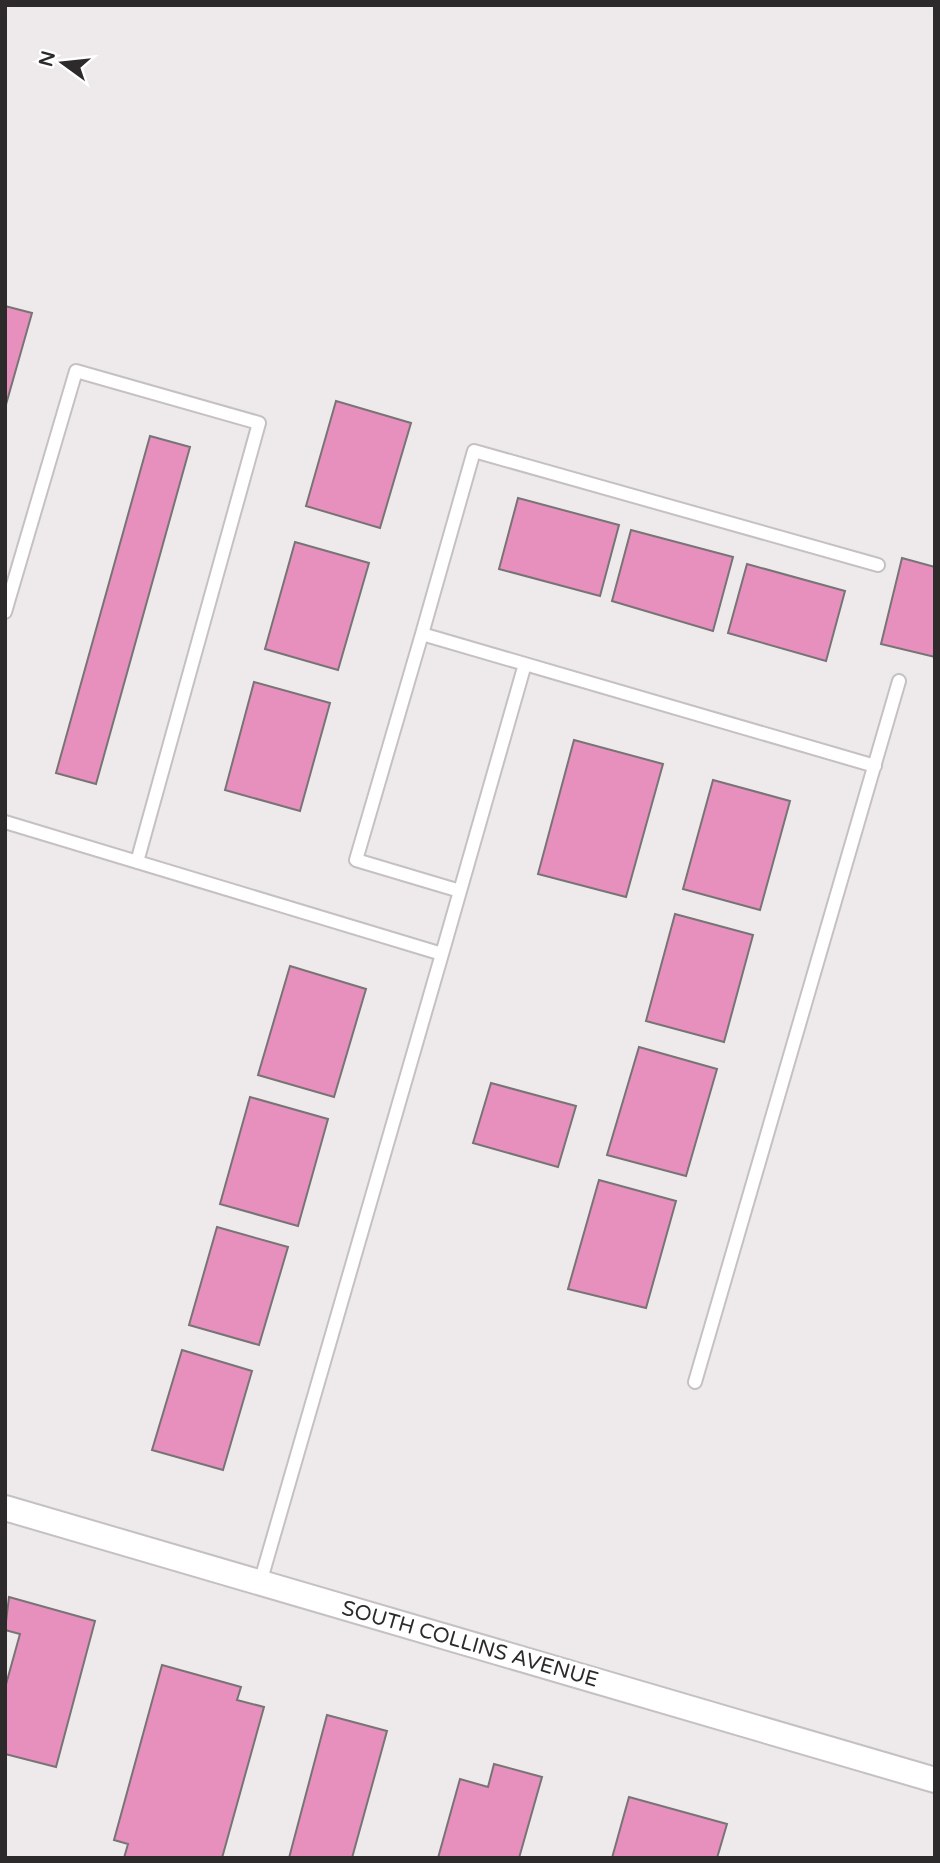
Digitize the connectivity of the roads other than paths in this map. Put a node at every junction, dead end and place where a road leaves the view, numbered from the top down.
1 (878, 565) dead end
2 (5, 612) edge
3 (422, 634) junction
4 (525, 664) junction
5 (900, 681) dead end
6 (874, 766) junction
7 (5, 822) edge
8 (137, 862) junction
9 (460, 891) junction
10 (442, 954) junction
11 (695, 1382) dead end
12 (5, 1508) edge
13 (260, 1583) junction
14 (935, 1780) edge

1 - 3 lane
2 - 8 lane
3 - 4 lane
3 - 9 lane
4 - 6 lane
4 - 9 lane
5 - 6 lane
6 - 11 lane
7 - 8 lane
8 - 10 lane
9 - 10 lane
10 - 13 lane
12 - 13 street, SOUTH COLLINS AVENUE
13 - 14 street, SOUTH COLLINS AVENUE

